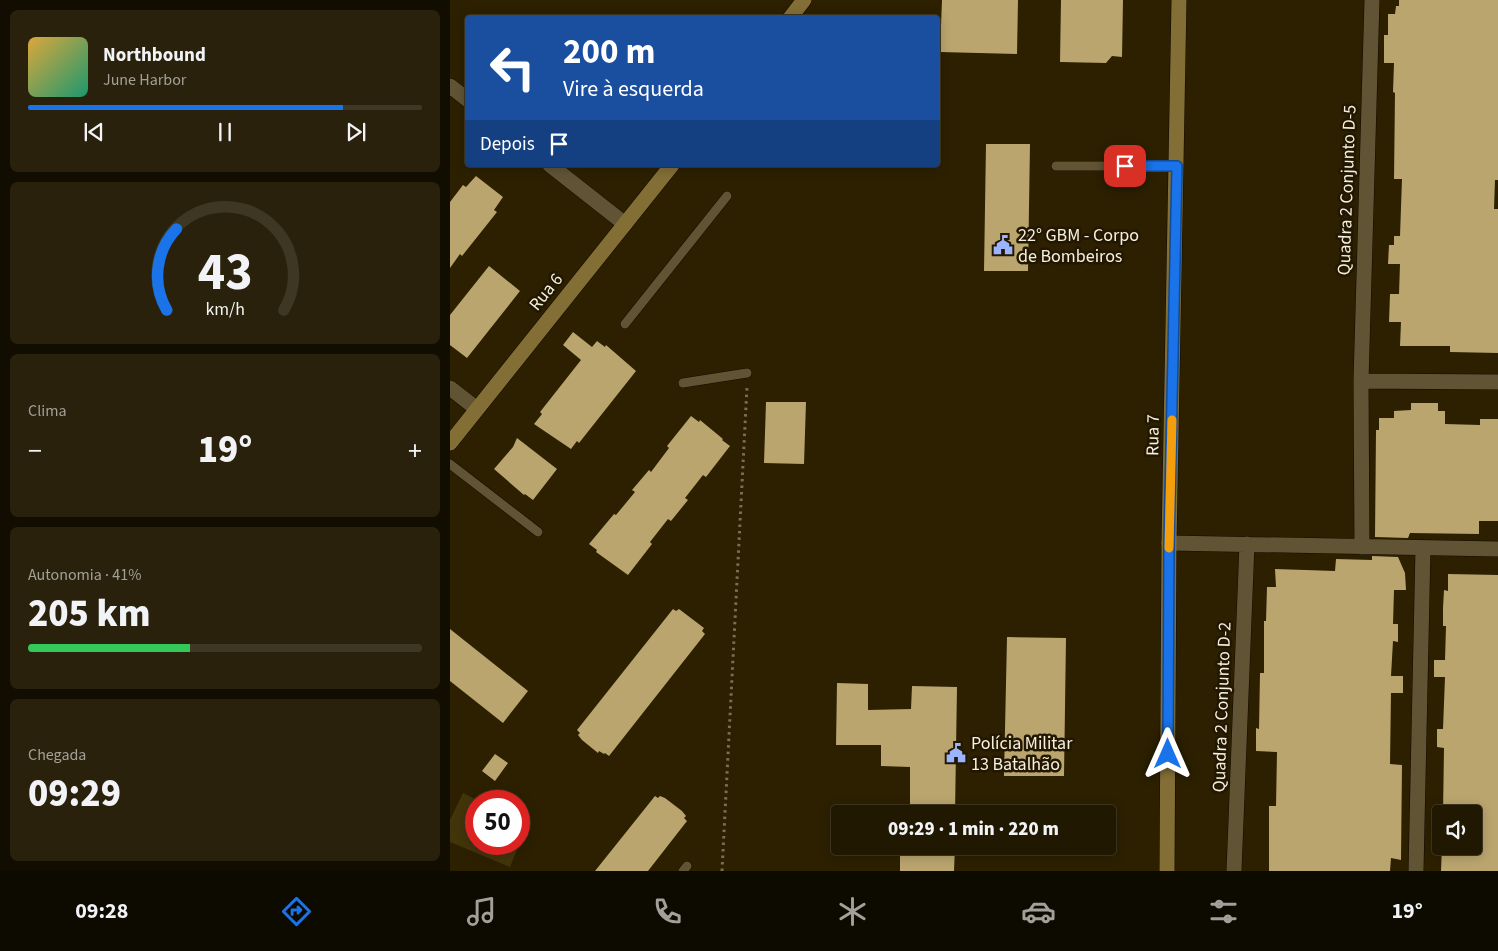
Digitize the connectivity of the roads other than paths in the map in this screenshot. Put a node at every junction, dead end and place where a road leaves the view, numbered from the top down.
1 (804, 0) edge
2 (1179, 0) edge
3 (1372, 0) edge
4 (792, 15) edge
5 (450, 86) edge
6 (465, 98) edge
7 (1056, 166) dead end
8 (1177, 166) junction
9 (553, 167) edge
10 (670, 167) edge
11 (727, 196) dead end
12 (625, 224) junction
13 (625, 324) dead end
14 (747, 373) road end
15 (1361, 381) junction
16 (1498, 382) edge
17 (683, 383) dead end
18 (450, 388) edge
19 (477, 409) junction
20 (450, 443) edge
21 (450, 464) edge
22 (538, 532) dead end
23 (1169, 543) junction
24 (1247, 544) junction
25 (1362, 547) junction
26 (1423, 548) junction
27 (1498, 550) edge
28 (1167, 871) edge
29 (1234, 871) edge
30 (1416, 871) edge

1 - 4 main road
2 - 8 main road, Rua 7
3 - 15 street, Quadra 2 Conjunto D-5
5 - 6 street
7 - 8 lane
8 - 23 main road, Rua 7
9 - 12 street
10 - 12 main road, Rua 6
11 - 13 lane
12 - 19 main road, Rua 6
14 - 17 lane
15 - 16 street
15 - 25 street, Quadra 2 Conjunto D-5
18 - 19 street
19 - 20 main road, Rua 6
21 - 22 lane
23 - 24 street
23 - 28 main road, Rua 7
24 - 25 street
24 - 29 street, Quadra 2 Conjunto D-2
25 - 26 street
26 - 27 street
26 - 30 street

